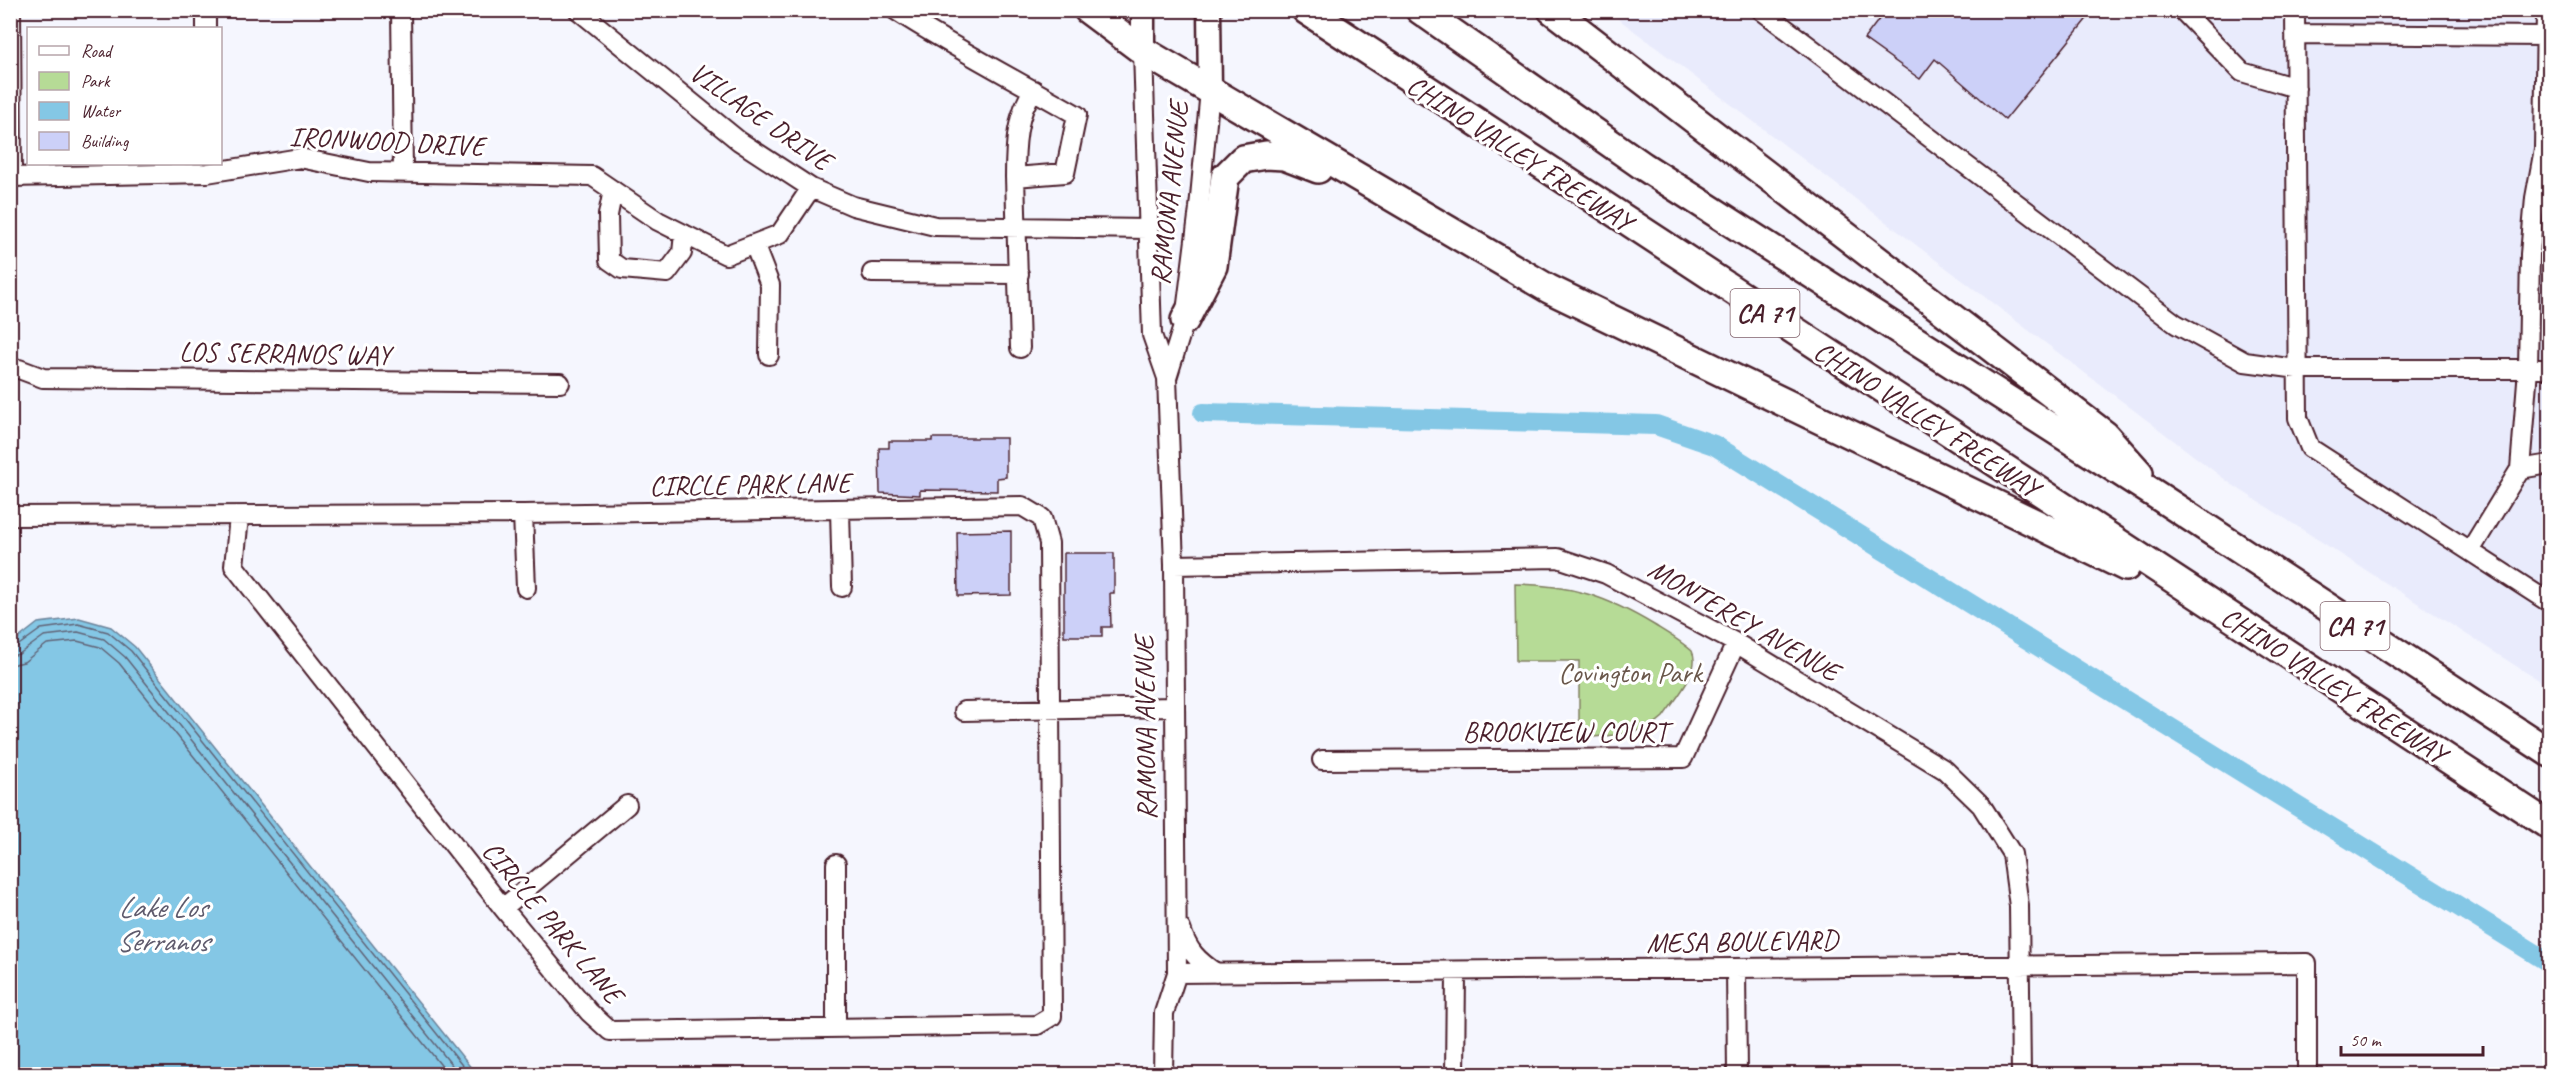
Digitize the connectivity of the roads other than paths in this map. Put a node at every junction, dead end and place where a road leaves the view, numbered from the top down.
1 (11, 10) edge
2 (206, 10) edge
3 (401, 10) edge
4 (895, 10) edge
5 (1088, 10) edge
6 (1143, 10) edge
7 (1209, 10) edge
8 (1306, 10) edge
9 (1420, 10) edge
10 (1552, 10) edge
11 (1761, 10) edge
12 (2182, 10) edge
13 (2295, 10) edge
14 (2546, 10) edge
15 (584, 12) edge
16 (206, 27) edge
17 (2295, 34) junction
18 (2546, 36) junction
19 (1143, 51) junction
20 (2296, 88) junction
21 (1034, 90) junction
22 (1210, 90) junction
23 (207, 168) edge
24 (403, 171) junction
25 (11, 177) edge
26 (1015, 177) junction
27 (811, 188) junction
28 (613, 190) junction
29 (1397, 200) junction
30 (1017, 229) junction
31 (1148, 229) junction
32 (684, 234) junction
33 (754, 244) junction
34 (872, 273) dead end
35 (1019, 274) junction
36 (1185, 320) junction
37 (1020, 348) dead end
38 (770, 355) dead end
39 (10, 369) edge
40 (2297, 369) junction
41 (2529, 369) junction
42 (2550, 369) edge
43 (1167, 378) junction
44 (560, 383) dead end
45 (2550, 464) edge
46 (2520, 469) junction
47 (2161, 498) junction
48 (840, 510) junction
49 (523, 514) junction
50 (10, 516) edge
51 (239, 517) junction
52 (2470, 551) junction
53 (1173, 565) junction
54 (842, 587) dead end
55 (526, 588) dead end
56 (2550, 603) edge
57 (2225, 614) junction
58 (1736, 643) junction
59 (1174, 707) junction
60 (1051, 710) junction
61 (964, 711) dead end
62 (2550, 753) edge
63 (1322, 760) dead end
64 (627, 805) dead end
65 (2550, 826) edge
66 (836, 864) dead end
67 (1177, 902) junction
68 (503, 908) junction
69 (2022, 966) junction
70 (1736, 968) junction
71 (1178, 973) junction
72 (1216, 973) junction
73 (1456, 974) junction
74 (836, 1027) junction
75 (1163, 1074) edge
76 (1455, 1074) edge
77 (1737, 1074) edge
78 (2021, 1074) edge
79 (2307, 1074) edge

1 - 25 street
2 - 16 street
3 - 24 street
4 - 21 street
5 - 19 highway
6 - 19 main road, RAMONA AVENUE
7 - 22 main road, RAMONA AVENUE
8 - 57 highway, CHINO VALLEY FREEWAY / CA 71
9 - 47 highway, CHINO VALLEY FREEWAY / CA 71
10 - 47 highway
11 - 40 street
12 - 20 street
13 - 17 street
14 - 18 street
15 - 27 street, VILLAGE DRIVE
17 - 18 street
17 - 20 street
18 - 41 street
19 - 22 highway
19 - 31 street, RAMONA AVENUE
20 - 40 street
21 - 26 street
21 - 26 street
22 - 29 highway
22 - 36 street, RAMONA AVENUE
23 - 24 street, IRONWOOD DRIVE
23 - 25 street, IRONWOOD DRIVE
24 - 28 street, IRONWOOD DRIVE
26 - 30 street
27 - 30 street, VILLAGE DRIVE
27 - 33 street, IRONWOOD DRIVE
28 - 32 street, IRONWOOD DRIVE
28 - 32 street
29 - 36 highway
29 - 57 highway
30 - 31 street, VILLAGE DRIVE
30 - 35 street
31 - 43 street, RAMONA AVENUE
32 - 33 street, IRONWOOD DRIVE
33 - 38 street
34 - 35 street
35 - 37 street
36 - 43 street, RAMONA AVENUE
39 - 44 street, LOS SERRANOS WAY
40 - 41 street
40 - 52 street
41 - 42 street
41 - 46 street
43 - 53 street, RAMONA AVENUE
45 - 46 street
46 - 52 street
47 - 62 highway, CHINO VALLEY FREEWAY / CA 71
48 - 49 street, CIRCLE PARK LANE
48 - 54 street
48 - 60 street, CIRCLE PARK LANE
49 - 51 street, CIRCLE PARK LANE
49 - 55 street
50 - 51 street, CIRCLE PARK LANE
51 - 68 street, CIRCLE PARK LANE
52 - 56 street
53 - 58 street, MONTEREY AVENUE
53 - 59 street, RAMONA AVENUE
57 - 65 highway, CHINO VALLEY FREEWAY / CA 71
58 - 63 street, BROOKVIEW COURT
58 - 69 street, MONTEREY AVENUE
59 - 60 street
59 - 67 street, RAMONA AVENUE
60 - 61 street
60 - 74 street, CIRCLE PARK LANE
64 - 68 street
66 - 74 street
67 - 71 street, RAMONA AVENUE
67 - 72 street
68 - 74 street, CIRCLE PARK LANE
69 - 70 street, MESA BOULEVARD
69 - 78 street, MONTEREY AVENUE
69 - 79 street, MESA BOULEVARD
70 - 73 street, MESA BOULEVARD
70 - 77 street
71 - 72 street, MESA BOULEVARD
71 - 75 street, RAMONA AVENUE
72 - 73 street, MESA BOULEVARD
73 - 76 street

